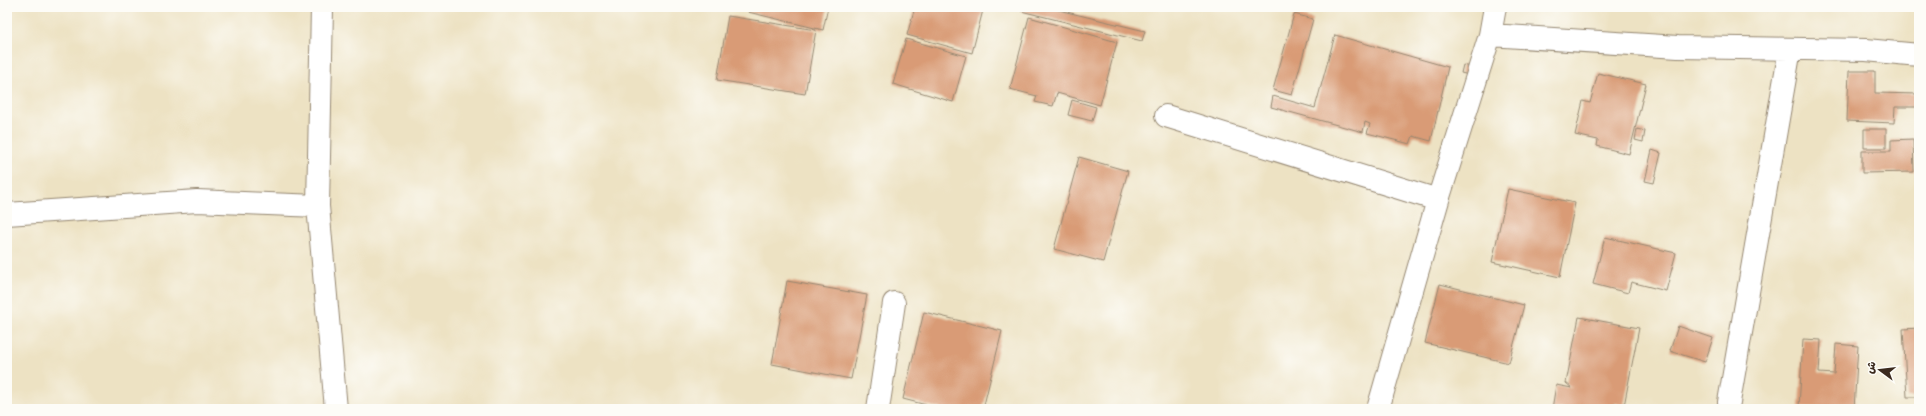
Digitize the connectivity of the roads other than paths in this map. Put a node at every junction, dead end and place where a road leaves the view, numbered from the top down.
1 (322, 7) edge
2 (1495, 7) edge
3 (1490, 34) junction
4 (1790, 49) junction
5 (1919, 54) edge
6 (1166, 116) dead end
7 (1438, 200) junction
8 (318, 206) junction
9 (7, 214) edge
10 (894, 303) dead end
11 (1729, 402) dead end
12 (336, 409) edge
13 (878, 409) edge
14 (1378, 409) edge

1 - 8 street
2 - 3 street
3 - 4 street
3 - 7 street
4 - 5 street
4 - 11 street
6 - 7 street
7 - 14 street
8 - 9 street
8 - 12 street
10 - 13 street

